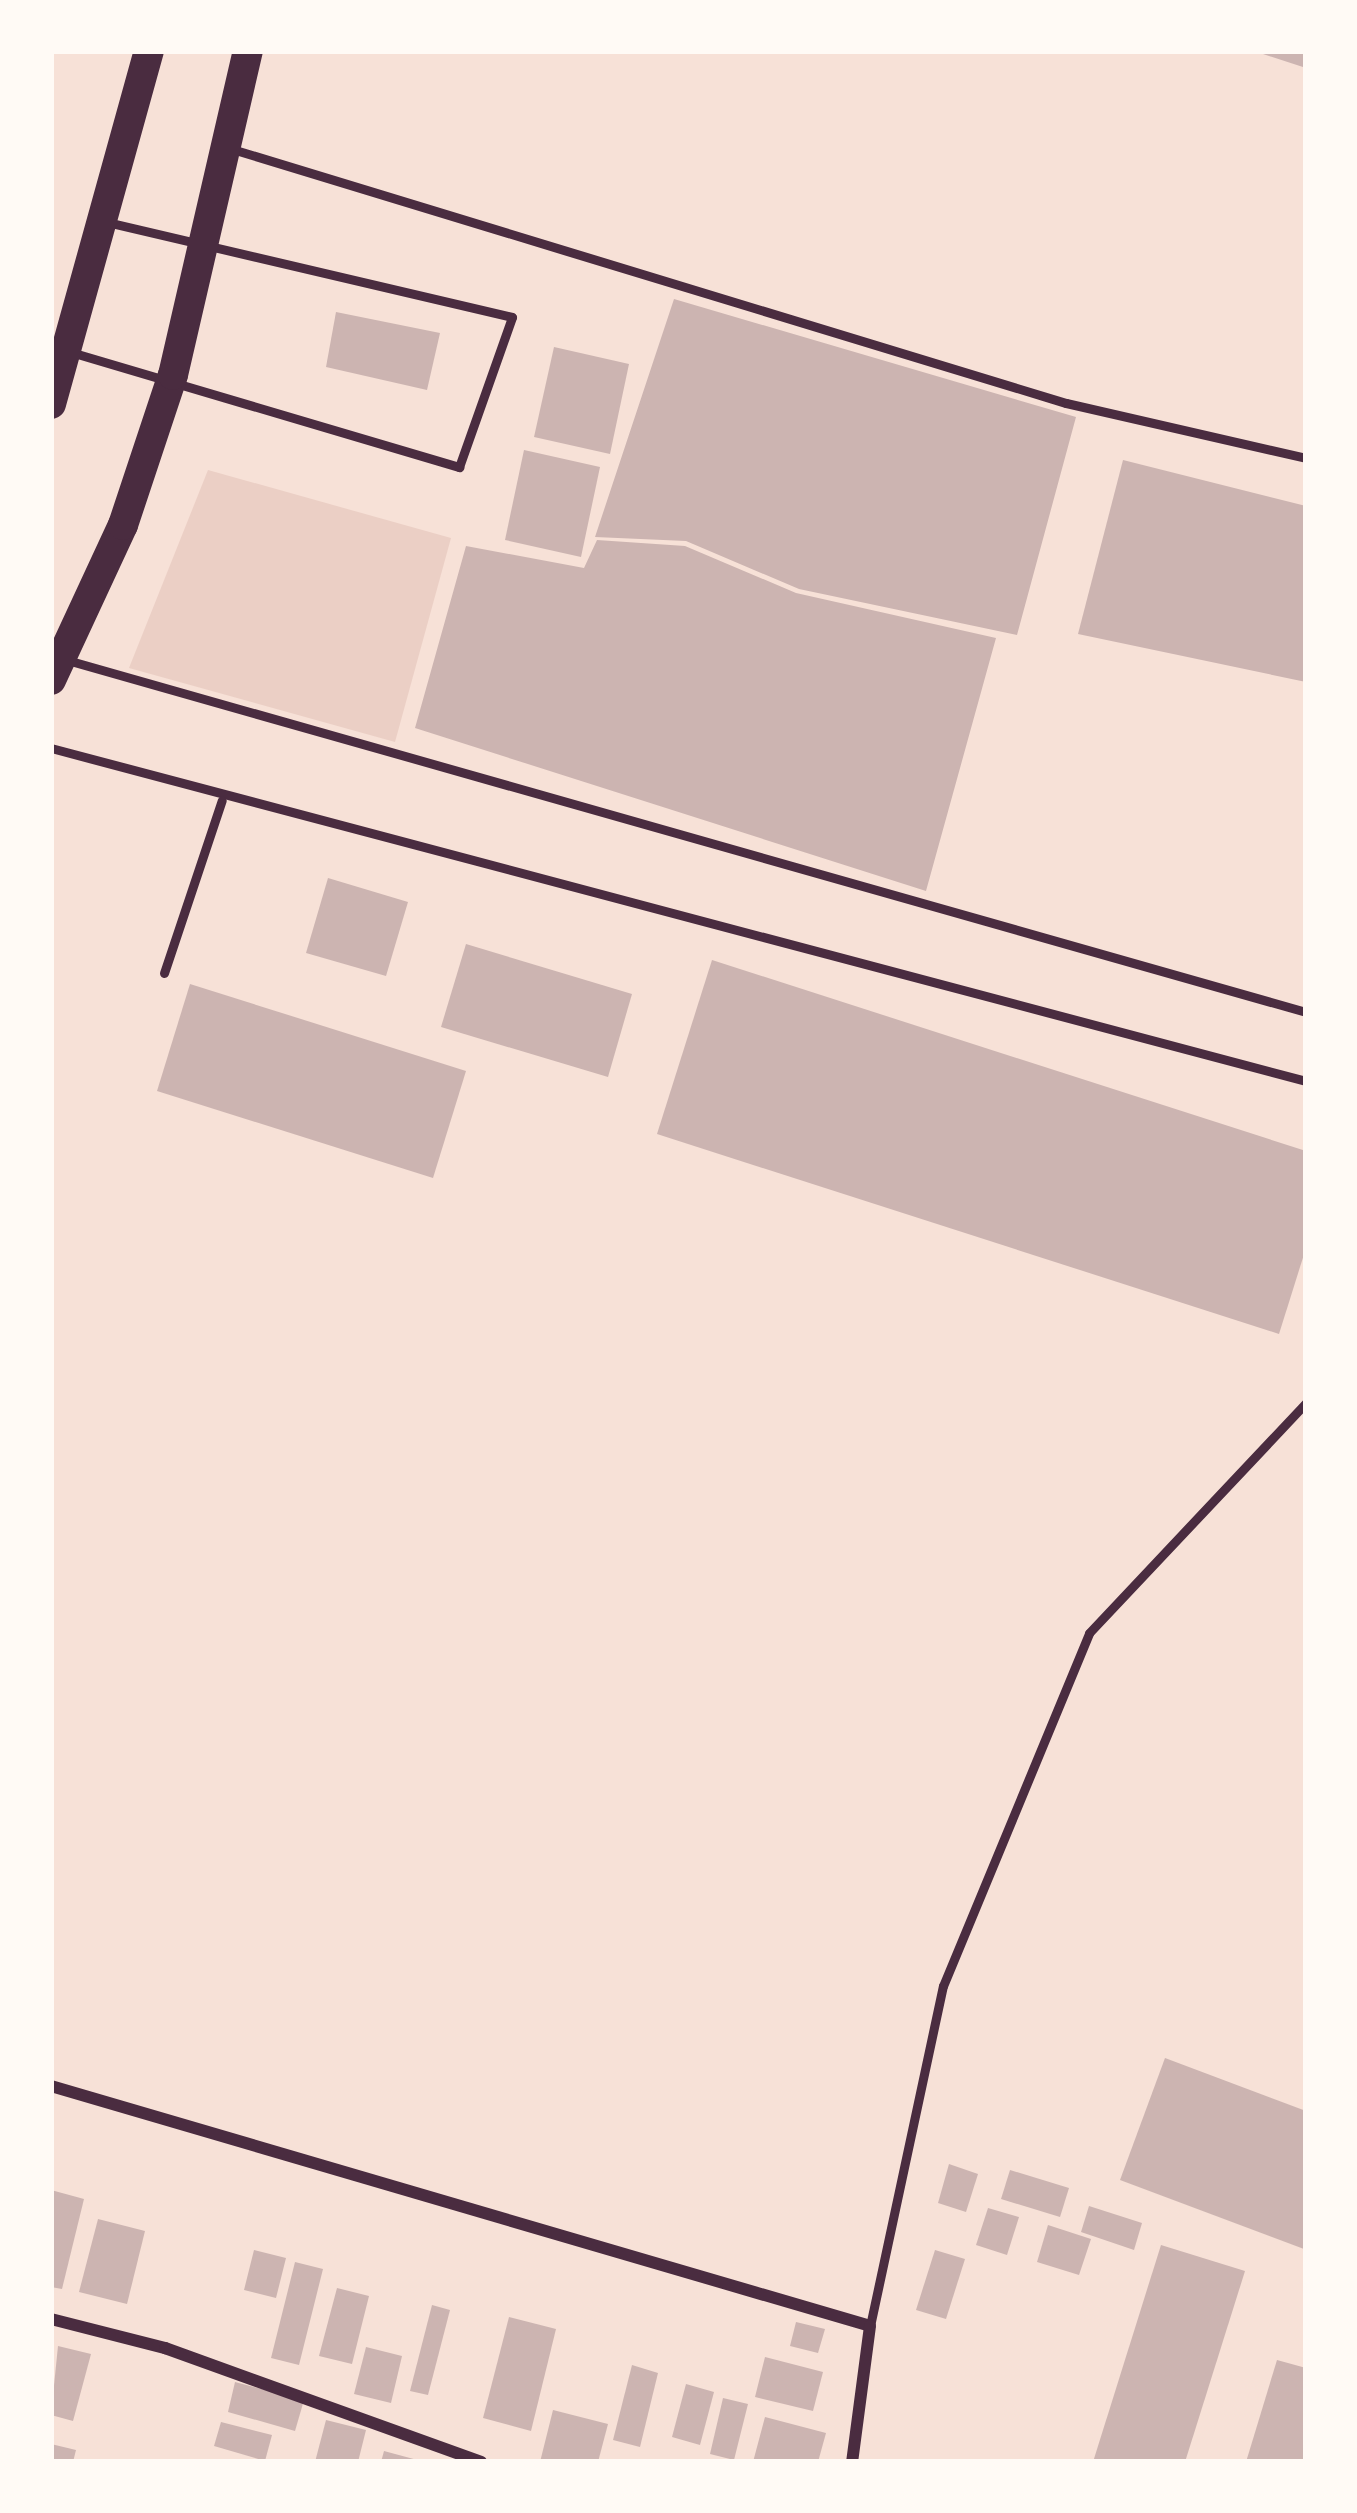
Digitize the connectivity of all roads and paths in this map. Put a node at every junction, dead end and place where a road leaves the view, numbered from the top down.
1 (149, 51) edge
2 (248, 51) edge
3 (227, 147) junction
4 (104, 221) junction
5 (209, 246) junction
6 (68, 352) junction
7 (173, 375) junction
8 (51, 404) edge
9 (1306, 458) edge
10 (56, 669) edge
11 (51, 748) edge
12 (223, 800) junction
13 (164, 973) dead end
14 (1306, 1012) edge
15 (1306, 1081) edge
16 (1306, 1403) edge
17 (51, 2086) edge
18 (51, 2319) edge
19 (870, 2326) junction
20 (481, 2462) edge
21 (852, 2462) edge

1 - 4 main road
2 - 3 main road
3 - 5 main road
3 - 9 lane
4 - 5 lane
4 - 6 main road
5 - 7 main road
5 - 7 lane
6 - 7 lane
6 - 8 main road
7 - 10 main road
10 - 14 lane
11 - 12 lane
12 - 13 lane
12 - 15 lane
16 - 19 lane
17 - 19 street
18 - 20 street
19 - 21 street

